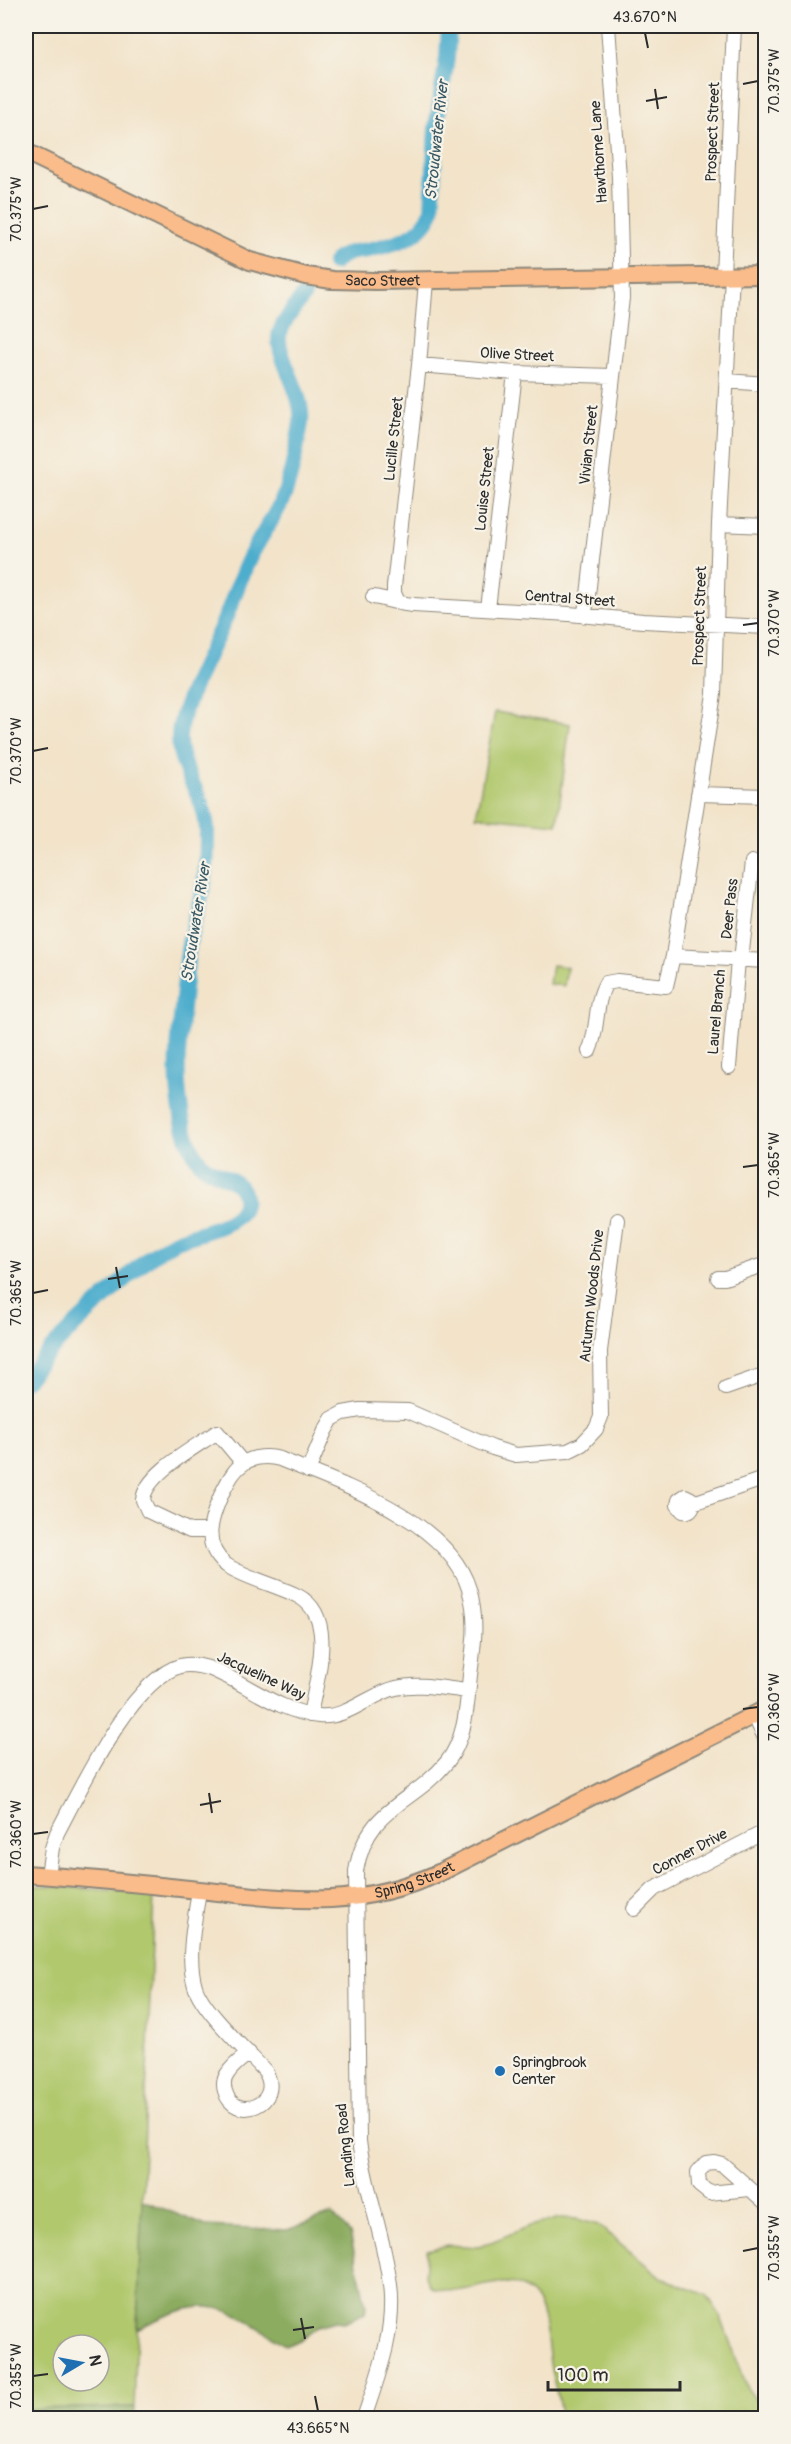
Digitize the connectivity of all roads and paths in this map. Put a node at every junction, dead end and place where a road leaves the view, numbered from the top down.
1 (608, 26) edge
2 (734, 26) edge
3 (26, 152) edge
4 (727, 275) junction
5 (765, 275) edge
6 (622, 277) junction
7 (426, 281) junction
8 (419, 365) junction
9 (515, 373) junction
10 (612, 376) junction
11 (727, 381) junction
12 (765, 384) edge
13 (719, 524) junction
14 (765, 526) edge
15 (373, 597) dead end
16 (397, 600) junction
17 (488, 609) junction
18 (584, 616) junction
19 (716, 625) junction
20 (765, 627) edge
21 (698, 795) junction
22 (765, 796) edge
23 (752, 862) dead end
24 (673, 956) junction
25 (740, 960) junction
26 (765, 961) edge
27 (588, 1051) dead end
28 (729, 1067) dead end
29 (617, 1220) dead end
30 (765, 1264) edge
31 (718, 1278) dead end
32 (765, 1374) edge
33 (726, 1388) dead end
34 (243, 1463) junction
35 (308, 1471) junction
36 (765, 1478) edge
37 (693, 1503) dead end
38 (210, 1531) junction
39 (468, 1691) junction
40 (760, 1712) edge
41 (310, 1715) junction
42 (765, 1740) edge
43 (765, 1831) edge
44 (26, 1874) edge
45 (48, 1875) junction
46 (199, 1890) junction
47 (356, 1898) junction
48 (634, 1909) dead end
49 (249, 2053) dead end
50 (749, 2189) dead end
51 (765, 2203) edge
52 (363, 2418) edge

1 - 6 street, Hawthorne Lane
2 - 4 street, Prospect Street
3 - 7 main road, Saco Street
4 - 5 main road, Saco Street
4 - 6 main road, Saco Street
4 - 11 street, Prospect Street
6 - 7 main road, Saco Street
6 - 10 street, Vivian Street
7 - 8 street, Lucille Street
8 - 9 street, Olive Street
8 - 16 street, Lucille Street
9 - 10 street, Olive Street
9 - 17 street, Louise Street
10 - 18 street, Vivian Street
11 - 12 street
11 - 13 street, Prospect Street
13 - 14 street
13 - 19 street, Prospect Street
15 - 16 street, Central Street
16 - 17 street, Central Street
17 - 18 street, Central Street
18 - 19 street, Central Street
19 - 20 street, Central Street
19 - 21 street, Prospect Street
21 - 22 street
21 - 24 street, Prospect Street
23 - 25 street, Deer Pass
24 - 25 street
24 - 27 street, Prospect Street
25 - 26 street
25 - 28 street, Laurel Branch
29 - 35 street, Autumn Woods Drive
30 - 31 street
32 - 33 street
34 - 35 street, Landing Road
34 - 38 street
34 - 38 street
35 - 39 street, Landing Road
36 - 37 street
38 - 41 street
39 - 41 street, Jacqueline Way
39 - 47 street, Landing Road
40 - 42 street
40 - 47 main road, Spring Street
41 - 45 street, Jacqueline Way
43 - 48 street, Conner Drive
44 - 45 main road, Spring Street
45 - 46 main road, Spring Street
46 - 47 main road, Spring Street
46 - 49 street
47 - 52 street, Landing Road
50 - 51 street

